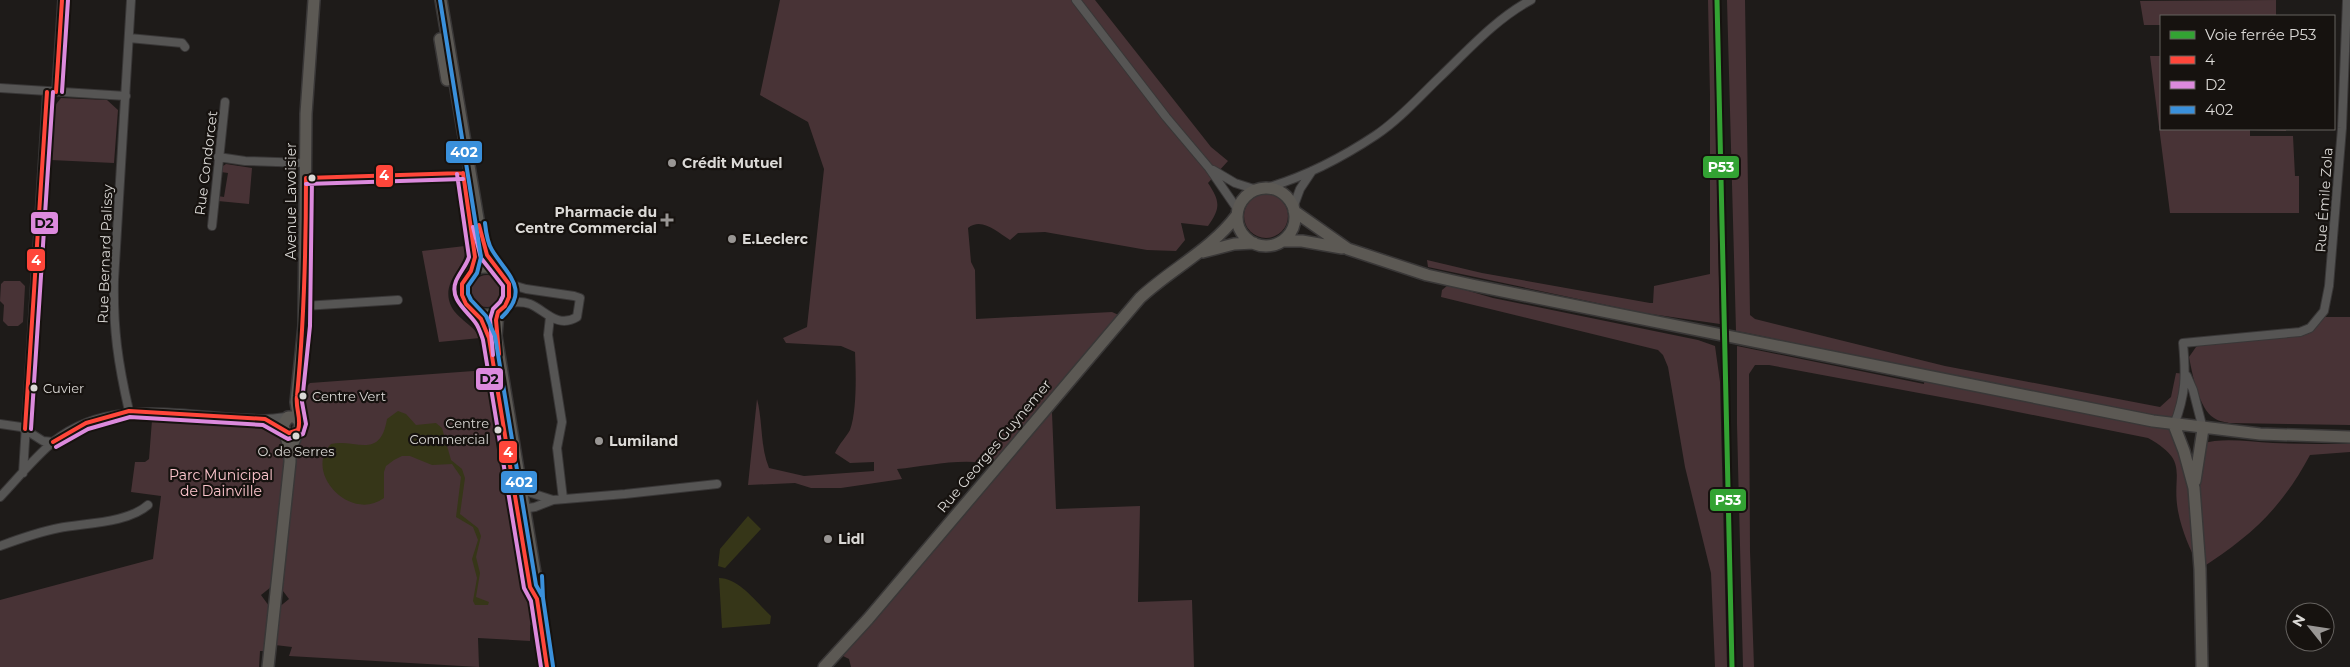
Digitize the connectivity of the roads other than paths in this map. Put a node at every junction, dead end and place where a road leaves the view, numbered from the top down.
1 (62, 0) edge
2 (131, 0) edge
3 (314, 0) edge
4 (434, 0) edge
5 (441, 0) edge
6 (1076, 0) edge
7 (1532, 0) edge
8 (2347, 0) edge
9 (129, 38) junction
10 (185, 47) dead end
11 (0, 88) edge
12 (47, 92) junction
13 (56, 92) junction
14 (126, 96) junction
15 (225, 102) dead end
16 (218, 157) junction
17 (306, 163) junction
18 (1209, 168) junction
19 (1314, 170) junction
20 (1262, 189) junction
21 (1294, 209) junction
22 (1238, 213) junction
23 (212, 226) dead end
24 (1282, 241) junction
25 (1254, 243) junction
26 (1348, 249) junction
27 (1196, 254) junction
28 (499, 270) junction
29 (472, 271) junction
30 (509, 284) junction
31 (398, 300) dead end
32 (507, 303) junction
33 (304, 306) junction
34 (498, 312) junction
35 (478, 314) junction
36 (550, 317) junction
37 (2186, 374) junction
38 (129, 411) junction
39 (0, 424) edge
40 (290, 424) junction
41 (2174, 425) junction
42 (25, 429) junction
43 (2203, 429) junction
44 (2350, 437) edge
45 (53, 442) junction
46 (23, 473) junction
47 (512, 477) junction
48 (717, 484) dead end
49 (521, 486) junction
50 (2194, 488) junction
51 (0, 497) edge
52 (563, 499) junction
53 (553, 500) junction
54 (148, 505) dead end
55 (525, 510) junction
56 (0, 546) edge
57 (536, 599) junction
58 (268, 667) edge
59 (547, 667) edge
60 (824, 667) edge
61 (2202, 667) edge

1 - 13 street
2 - 9 street, Rue Bernard Palissy
3 - 17 street, Avenue Lavoisier
4 - 29 street
5 - 28 street
6 - 18 street
7 - 19 street
8 - 37 street, Rue Émile Zola
9 - 10 street
9 - 14 street, Rue Bernard Palissy
11 - 12 street
12 - 13 street
12 - 42 street
13 - 14 street
14 - 38 street, Rue Bernard Palissy
15 - 16 street, Rue Condorcet
16 - 17 street
16 - 23 street, Rue Condorcet
17 - 33 street, Avenue Lavoisier
18 - 20 street
18 - 22 street
19 - 20 street
19 - 21 street
20 - 21 street
20 - 22 street
21 - 24 street
21 - 26 street
22 - 25 street
22 - 27 street, Rue Georges Guynemer
24 - 25 street
24 - 26 street
25 - 27 street, Rue Georges Guynemer
26 - 41 street
27 - 60 street, Rue Georges Guynemer
28 - 29 street
28 - 30 street
29 - 35 street
30 - 32 street
30 - 36 street
31 - 33 street
32 - 34 street
32 - 36 street
33 - 40 street, Avenue Lavoisier
34 - 35 street
34 - 49 street
35 - 47 street
36 - 52 street
37 - 41 street
37 - 43 street
38 - 40 street
38 - 45 street
39 - 42 street
40 - 58 street, Avenue Lavoisier
41 - 43 street
41 - 50 street
42 - 45 street
42 - 46 street
43 - 44 street
43 - 50 street
45 - 46 street
46 - 51 street
47 - 55 street
47 - 57 street
48 - 52 street
49 - 53 street
49 - 55 street
50 - 61 street
52 - 53 street
53 - 55 street
54 - 56 street
55 - 57 street
57 - 59 street

